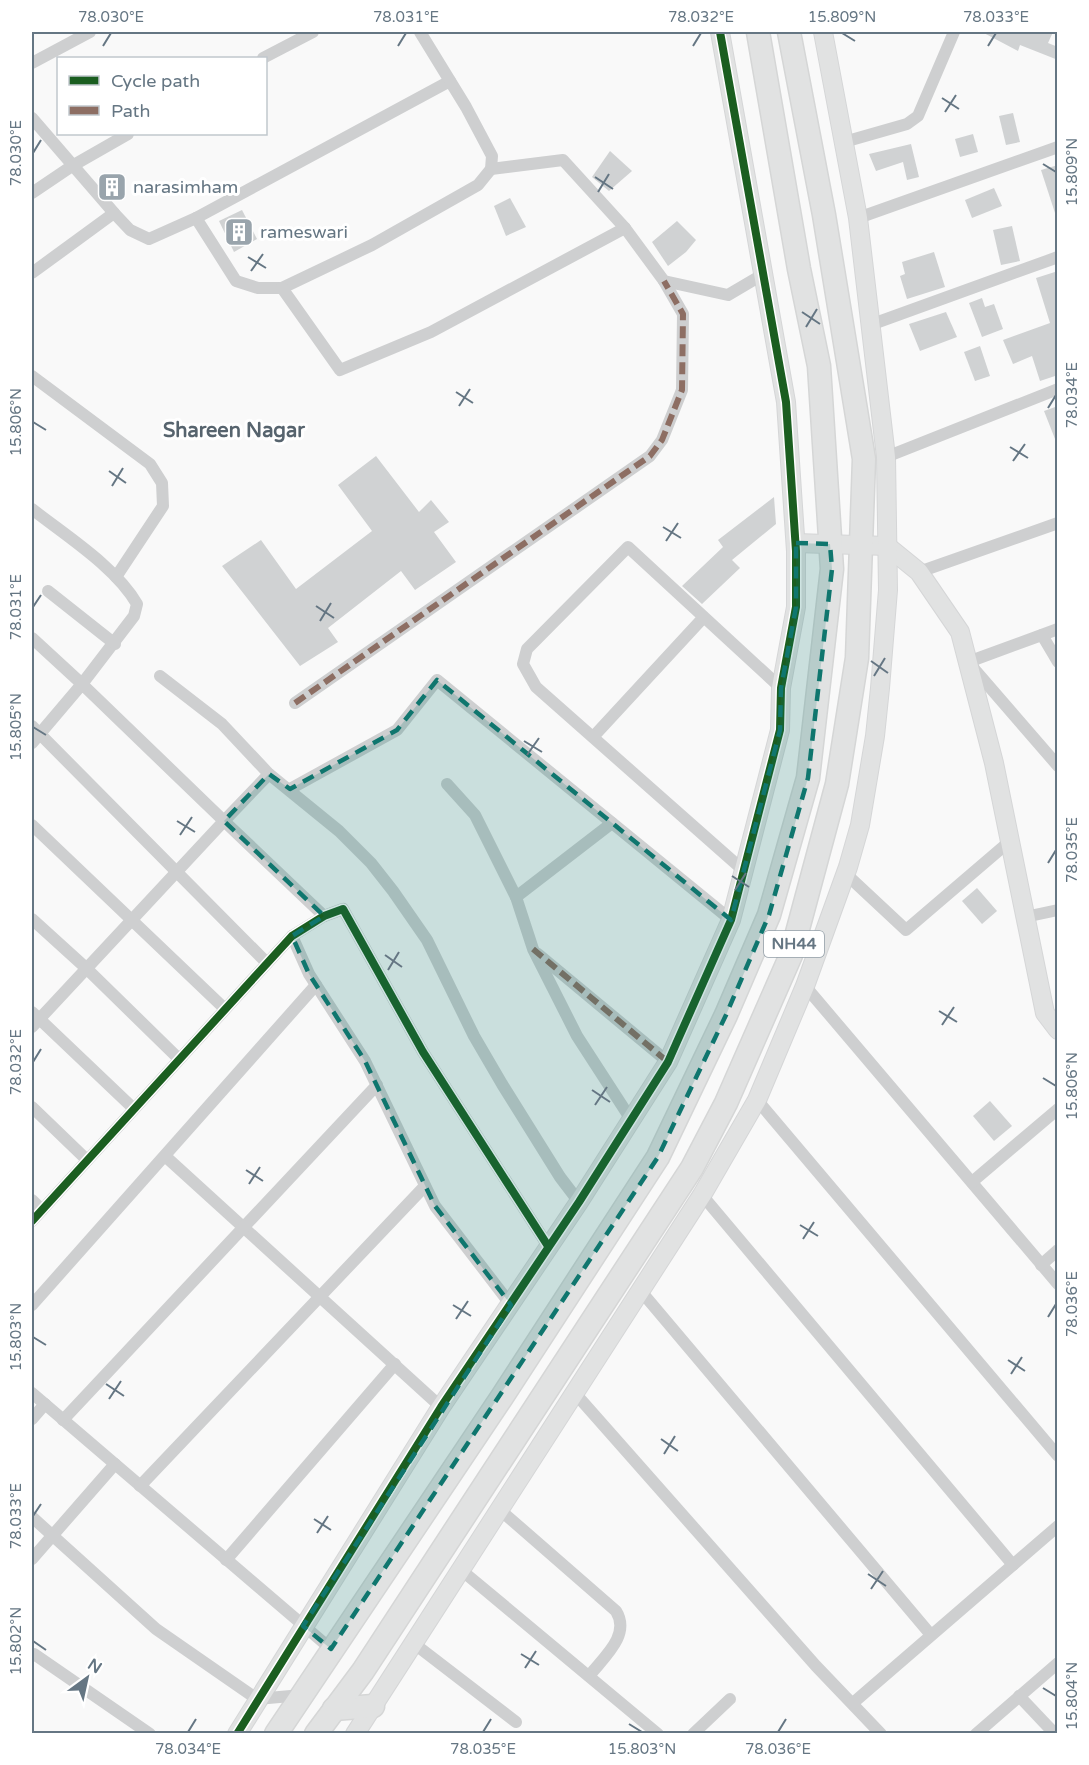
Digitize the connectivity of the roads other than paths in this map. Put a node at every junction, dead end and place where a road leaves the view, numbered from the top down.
1 (90, 32) edge
2 (313, 32) edge
3 (420, 32) edge
4 (720, 32) edge
5 (758, 32) edge
6 (789, 32) edge
7 (824, 32) edge
8 (954, 32) edge
9 (265, 57) edge
10 (32, 63) edge
11 (450, 81) junction
12 (32, 118) edge
13 (126, 135) edge
14 (844, 142) junction
15 (1058, 147) edge
16 (72, 166) junction
17 (491, 169) junction
18 (32, 193) edge
19 (114, 213) junction
20 (196, 218) junction
21 (858, 218) junction
22 (625, 228) junction
23 (1058, 257) edge
24 (32, 273) edge
25 (762, 276) junction
26 (664, 281) junction
27 (282, 288) junction
28 (870, 325) junction
29 (32, 376) edge
30 (1058, 389) edge
31 (886, 457) junction
32 (32, 509) edge
33 (1058, 523) edge
34 (796, 543) junction
35 (830, 544) junction
36 (862, 545) junction
37 (887, 546) junction
38 (919, 572) junction
39 (116, 577) junction
40 (48, 591) dead end
41 (703, 618) junction
42 (1058, 629) edge
43 (1042, 635) junction
44 (32, 638) edge
45 (115, 644) junction
46 (968, 662) junction
47 (1058, 662) edge
48 (160, 676) dead end
49 (82, 684) junction
50 (781, 688) junction
51 (295, 702) dead end
52 (34, 734) edge
53 (594, 736) junction
54 (1058, 766) edge
55 (269, 774) junction
56 (447, 783) dead end
57 (290, 789) junction
58 (224, 821) junction
59 (612, 823) junction
60 (32, 825) edge
61 (1010, 841) junction
62 (743, 870) junction
63 (176, 872) junction
64 (846, 874) junction
65 (516, 897) junction
66 (1058, 910) edge
67 (324, 916) junction
68 (1025, 917) junction
69 (32, 919) edge
70 (132, 919) junction
71 (731, 920) junction
72 (292, 936) junction
73 (533, 949) junction
74 (267, 963) junction
75 (86, 968) junction
76 (316, 985) junction
77 (805, 986) junction
78 (225, 1009) junction
79 (34, 1019) edge
80 (1058, 1030) edge
81 (179, 1059) junction
82 (668, 1062) junction
83 (377, 1086) junction
84 (757, 1100) junction
85 (32, 1107) edge
86 (133, 1108) junction
87 (1058, 1109) edge
88 (632, 1121) junction
89 (165, 1156) junction
90 (87, 1160) junction
91 (972, 1182) junction
92 (425, 1186) junction
93 (702, 1196) junction
94 (32, 1200) edge
95 (579, 1202) junction
96 (42, 1210) junction
97 (32, 1221) edge
98 (244, 1228) junction
99 (549, 1246) junction
100 (1058, 1250) edge
101 (1041, 1265) junction
102 (1058, 1284) edge
103 (640, 1290) junction
104 (320, 1296) junction
105 (32, 1305) edge
106 (511, 1305) junction
107 (395, 1364) junction
108 (574, 1392) junction
109 (32, 1393) edge
110 (45, 1404) junction
111 (441, 1407) junction
112 (32, 1419) edge
113 (63, 1420) junction
114 (1058, 1456) edge
115 (115, 1464) junction
116 (140, 1486) junction
117 (499, 1509) junction
118 (32, 1517) edge
119 (1058, 1526) edge
120 (52, 1536) junction
121 (32, 1559) edge
122 (226, 1560) junction
123 (1013, 1565) junction
124 (460, 1569) junction
125 (303, 1626) junction
126 (931, 1635) junction
127 (412, 1642) junction
128 (331, 1650) junction
129 (34, 1654) dead end
130 (1058, 1662) edge
131 (589, 1676) junction
132 (302, 1695) junction
133 (1019, 1696) junction
134 (257, 1699) junction
135 (730, 1700) dead end
136 (853, 1703) junction
137 (373, 1706) junction
138 (334, 1709) junction
139 (516, 1722) dead end
140 (150, 1734) edge
141 (237, 1734) edge
142 (276, 1734) edge
143 (316, 1734) edge
144 (355, 1734) edge
145 (658, 1734) edge
146 (693, 1734) edge
147 (881, 1734) edge
148 (976, 1734) edge
149 (1055, 1734) edge

1 - 10 street
2 - 9 street
3 - 11 street
4 - 25 street
5 - 35 highway, NH44
6 - 36 highway, NH44
7 - 14 street
8 - 14 street
11 - 17 street
11 - 20 street
12 - 16 street
13 - 16 street
14 - 21 street
15 - 21 street
16 - 18 street
16 - 19 street
17 - 22 street
17 - 27 street
19 - 20 street
19 - 24 street
20 - 27 street
21 - 28 street
22 - 26 street
22 - 27 street
23 - 28 street
25 - 26 street
25 - 34 street
26 - 51 street
28 - 31 street
29 - 39 street
30 - 31 street
31 - 37 street
32 - 39 street
33 - 38 street
34 - 35 street
34 - 50 street
35 - 36 street
35 - 128 highway, NH44
36 - 37 street
36 - 138 highway, NH44
37 - 38 street
37 - 64 street
38 - 46 street
39 - 45 street
40 - 45 street
41 - 50 street
41 - 53 street
41 - 53 street
42 - 43 street
43 - 46 street
43 - 47 street
44 - 49 street
45 - 49 street
46 - 54 street
46 - 61 street
48 - 55 street
49 - 52 street
49 - 58 street
50 - 62 street
52 - 63 street
53 - 62 street
55 - 57 street
55 - 58 street
56 - 65 street
57 - 59 street
57 - 95 street
58 - 63 street
58 - 67 street
59 - 65 street
59 - 71 street
60 - 70 street
61 - 64 street
61 - 68 street
62 - 71 street
63 - 70 street
63 - 74 street
64 - 77 street
65 - 73 street
66 - 68 street
67 - 72 street
67 - 99 street
68 - 80 street
69 - 75 street
70 - 75 street
70 - 78 street
71 - 82 street
72 - 74 street
72 - 76 street
73 - 82 street
73 - 88 street
74 - 78 street
75 - 79 street
75 - 81 street
76 - 83 street
76 - 89 street
77 - 84 street
77 - 91 street
78 - 81 street
79 - 86 street
81 - 86 street
82 - 88 street
83 - 92 street
83 - 98 street
84 - 93 street
84 - 114 street
85 - 90 street
86 - 90 street
87 - 91 street
88 - 95 street
89 - 98 street
89 - 105 street
90 - 96 street
91 - 101 street
92 - 104 street
92 - 106 street
93 - 103 street
93 - 123 street
94 - 96 street
95 - 99 street
96 - 97 street
98 - 104 street
98 - 113 street
99 - 106 street
100 - 101 street
101 - 102 street
103 - 108 street
103 - 126 street
104 - 107 street
104 - 116 street
106 - 111 street
107 - 111 street
107 - 122 street
108 - 117 street
108 - 136 street
109 - 110 street
110 - 112 street
110 - 113 street
111 - 125 street
113 - 115 street
115 - 116 street
115 - 120 street
116 - 122 street
117 - 124 street
117 - 131 street
118 - 120 street
119 - 123 street
120 - 121 street
120 - 134 street
122 - 125 street
123 - 126 street
124 - 127 street
124 - 131 street
125 - 128 street
125 - 134 street
126 - 136 street
127 - 137 street
127 - 139 street
128 - 132 highway, NH44
129 - 140 street
130 - 133 street
131 - 145 street
132 - 134 street
132 - 142 highway, NH44
133 - 148 street
133 - 149 street
134 - 141 street
135 - 146 street
136 - 147 street
137 - 138 highway
137 - 144 street
138 - 143 highway, NH44

